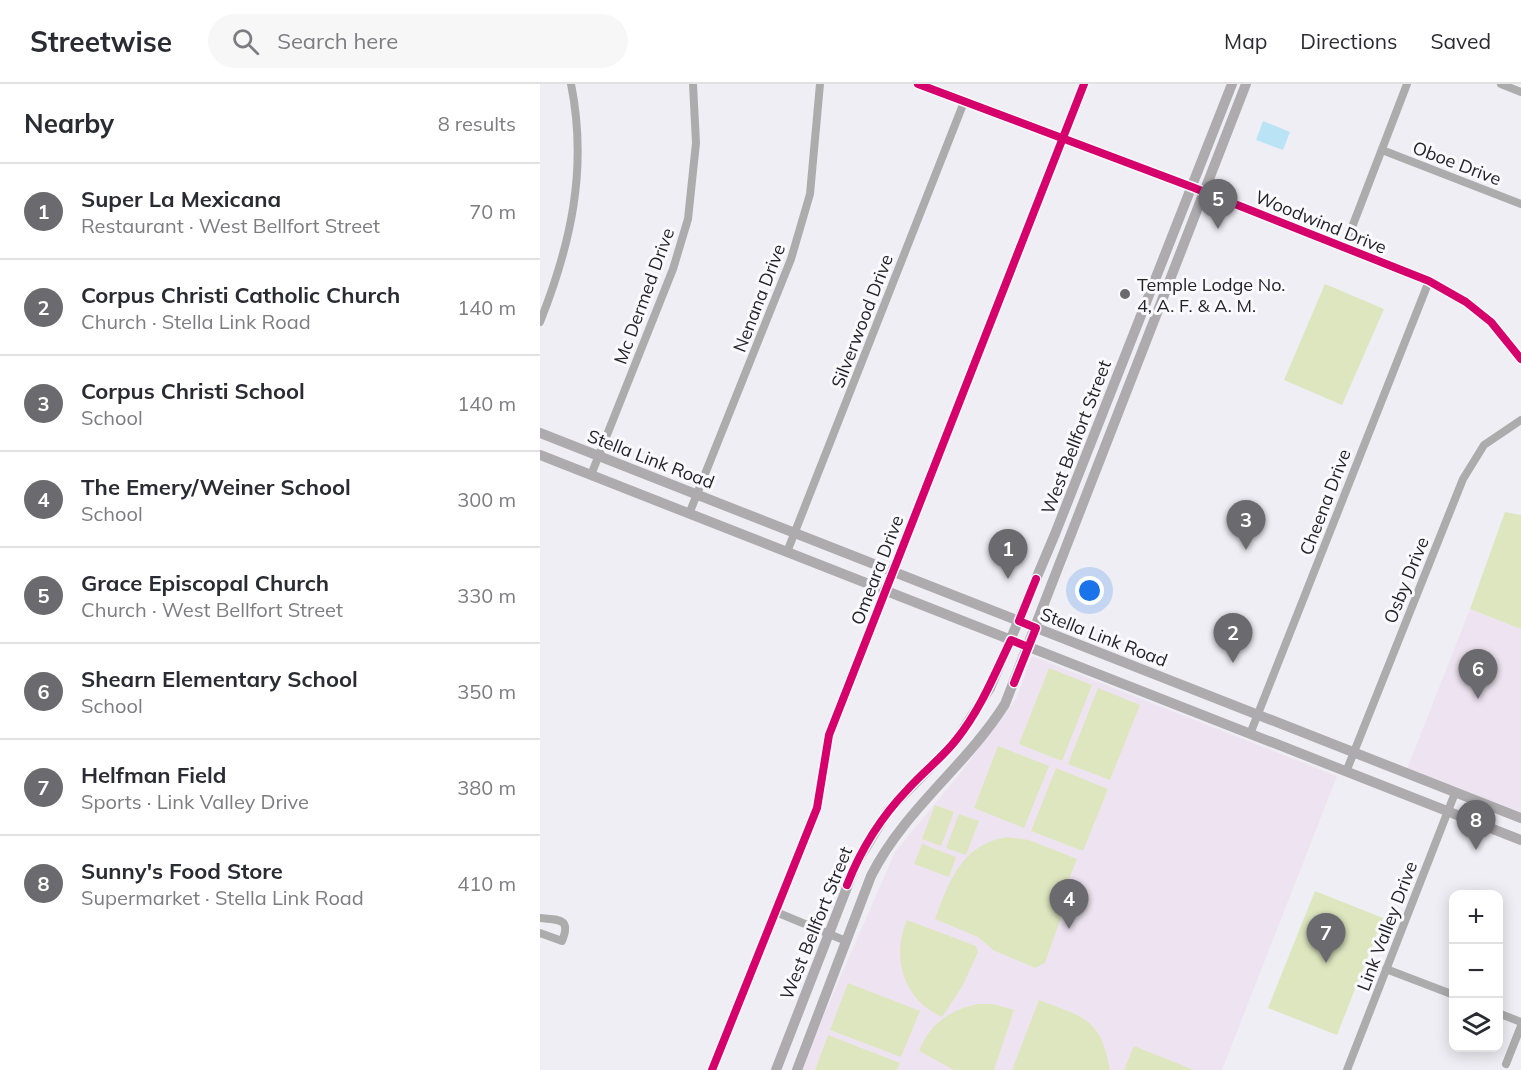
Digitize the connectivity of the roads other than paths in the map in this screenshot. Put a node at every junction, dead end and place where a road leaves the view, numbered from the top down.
1 (571, 84) edge
2 (693, 84) edge
3 (820, 84) edge
4 (918, 84) edge
5 (1084, 84) edge
6 (1407, 84) edge
7 (1501, 84) edge
8 (1231, 86) edge
9 (1245, 89) edge
10 (1521, 92) edge
11 (964, 102) junction
12 (1062, 139) junction
13 (1382, 150) junction
14 (1192, 187) junction
15 (1204, 192) junction
16 (1521, 204) edge
17 (1344, 248) junction
18 (1428, 281) junction
19 (1153, 286) junction
20 (1165, 291) junction
21 (540, 322) edge
22 (1521, 359) edge
23 (1116, 380) junction
24 (1128, 384) junction
25 (1521, 420) edge
26 (540, 433) edge
27 (540, 455) edge
28 (599, 457) junction
29 (591, 475) junction
30 (696, 495) junction
31 (689, 514) junction
32 (794, 533) junction
33 (1055, 534) junction
34 (1071, 540) junction
35 (787, 552) junction
36 (893, 572) junction
37 (885, 591) junction
38 (1019, 621) junction
39 (1036, 628) junction
40 (1011, 640) junction
41 (1028, 647) junction
42 (1257, 715) junction
43 (1250, 734) junction
44 (945, 752) junction
45 (1354, 753) junction
46 (958, 766) junction
47 (1347, 772) junction
48 (1455, 793) junction
49 (1448, 812) junction
50 (1521, 818) edge
51 (1521, 840) edge
52 (776, 912) junction
53 (540, 918) edge
54 (540, 933) edge
55 (829, 933) junction
56 (846, 941) junction
57 (1386, 969) junction
58 (1449, 994) edge
59 (1503, 1015) edge
60 (1521, 1024) edge
61 (1506, 1064) dead end
62 (1347, 1068) edge
63 (712, 1070) edge
64 (776, 1070) edge
65 (797, 1070) edge
66 (1357, 1070) edge

1 - 21 street
2 - 28 street, Mc Dermed Drive
3 - 30 street, Nenana Drive
4 - 11 street, Woodwind Drive
5 - 12 street, Omeara Drive
6 - 13 street
7 - 10 street
8 - 9 main road
8 - 14 main road, West Bellfort Street
9 - 15 main road, West Bellfort Street
11 - 12 street, Woodwind Drive
11 - 32 street, Silverwood Drive
12 - 14 street, Woodwind Drive
12 - 36 street, Omeara Drive
13 - 16 street, Oboe Drive
13 - 17 street
14 - 15 street, Woodwind Drive
14 - 19 main road, West Bellfort Street
15 - 17 street, Woodwind Drive
15 - 20 main road, West Bellfort Street
17 - 18 street, Woodwind Drive
18 - 22 street, Woodwind Drive
18 - 42 street, Cheena Drive
19 - 20 main road
19 - 23 main road, West Bellfort Street
20 - 24 main road, West Bellfort Street
23 - 24 main road
23 - 33 main road, West Bellfort Street
24 - 34 main road, West Bellfort Street
25 - 45 street, Osby Drive
26 - 28 main road, Stella Link Road
27 - 29 main road, Stella Link Road
28 - 29 street, Mc Dermed Drive
28 - 30 main road, Stella Link Road
29 - 31 main road, Stella Link Road
30 - 31 street, Nenana Drive
30 - 32 main road, Stella Link Road
31 - 35 main road, Stella Link Road
32 - 35 street, Silverwood Drive
32 - 36 main road, Stella Link Road
33 - 34 main road
33 - 38 main road, West Bellfort Street
34 - 39 main road, West Bellfort Street
35 - 37 main road, Stella Link Road
36 - 37 street, Omeara Drive
36 - 38 main road, Stella Link Road
37 - 40 main road, Stella Link Road
37 - 52 street, Omeara Drive
38 - 39 main road, Stella Link Road
38 - 40 main road, West Bellfort Street
39 - 41 main road, West Bellfort Street
39 - 42 main road, Stella Link Road
40 - 41 main road, Stella Link Road
40 - 44 main road, West Bellfort Street
41 - 43 main road, Stella Link Road
41 - 46 main road, West Bellfort Street
42 - 43 street, Cheena Drive
42 - 45 main road, Stella Link Road
43 - 47 main road, Stella Link Road
44 - 46 main road
44 - 55 main road, West Bellfort Street
45 - 47 street, Osby Drive
45 - 48 main road, Stella Link Road
46 - 56 main road, West Bellfort Street
47 - 49 main road, Stella Link Road
48 - 49 street, Link Valley Drive
48 - 50 main road, Stella Link Road
49 - 51 main road, Stella Link Road
49 - 57 street, Link Valley Drive
52 - 55 street
52 - 63 street, Omeara Drive
53 - 54 street
55 - 56 street
55 - 64 main road, West Bellfort Street
56 - 65 main road, West Bellfort Street
57 - 58 street
57 - 62 street, Link Valley Drive
59 - 60 street
60 - 61 street
62 - 66 street

